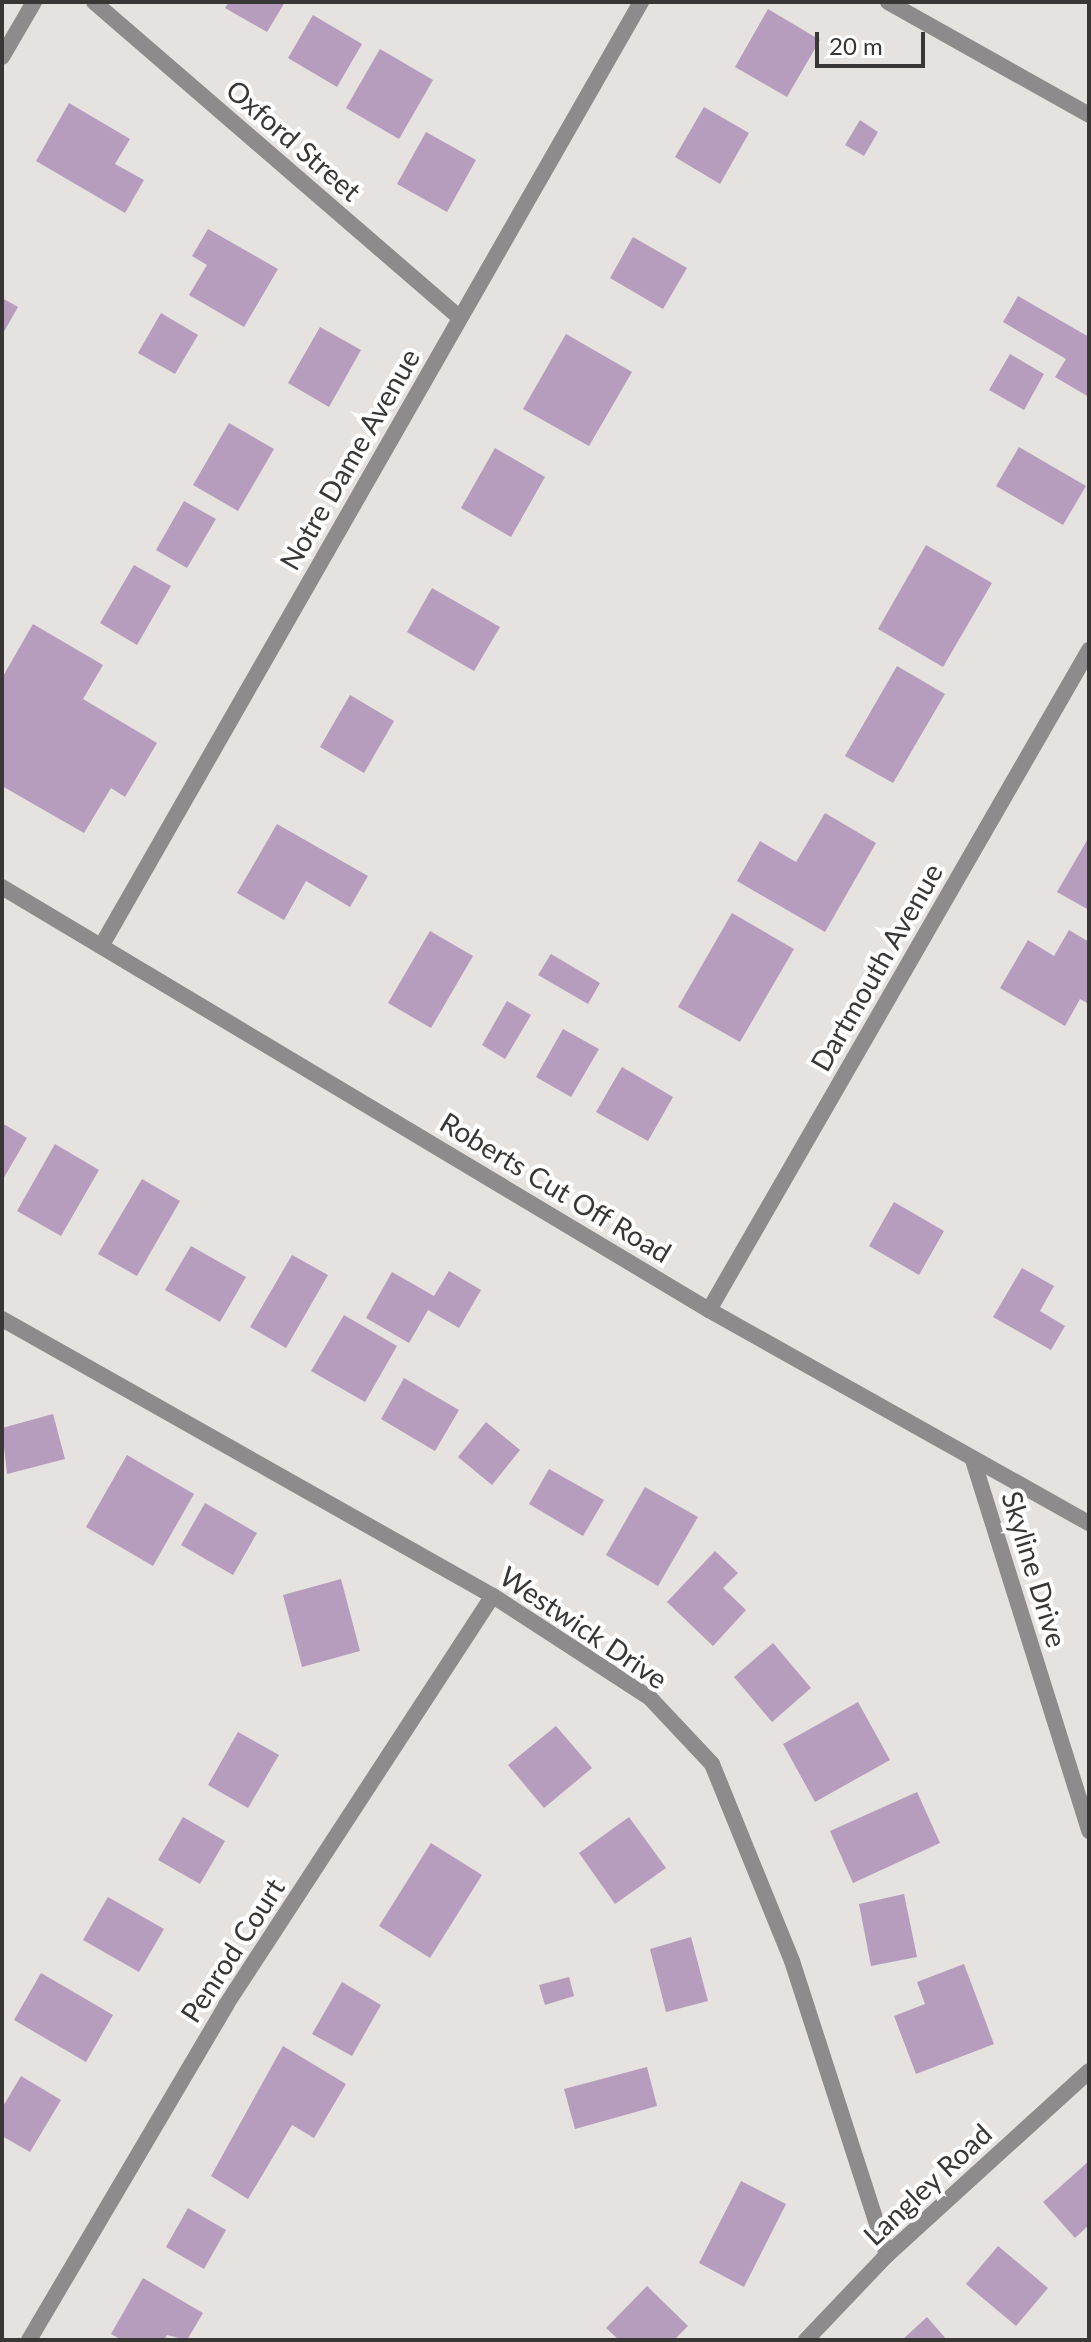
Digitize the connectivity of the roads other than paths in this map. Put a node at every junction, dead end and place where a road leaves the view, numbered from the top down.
1 (34, 2) edge
2 (94, 2) edge
3 (641, 2) edge
4 (888, 2) edge
5 (2, 57) edge
6 (1089, 115) edge
7 (459, 317) junction
8 (1089, 650) edge
9 (2, 887) edge
10 (103, 943) junction
11 (709, 1310) junction
12 (4, 1325) edge
13 (973, 1460) junction
14 (1089, 1523) edge
15 (493, 1596) junction
16 (1089, 1831) edge
17 (1089, 2071) edge
18 (887, 2255) junction
19 (29, 2340) edge
20 (806, 2340) edge

1 - 5 street
2 - 7 street, Oxford Street
3 - 7 street, Notre Dame Avenue
4 - 6 street
7 - 10 street, Notre Dame Avenue
8 - 11 street, Dartmouth Avenue
9 - 10 street, Roberts Cut Off Road
10 - 11 street, Roberts Cut Off Road
11 - 13 street, Roberts Cut Off Road
12 - 15 street, Westwick Drive
13 - 14 street, Roberts Cut Off Road
13 - 16 street, Skyline Drive
15 - 18 street, Westwick Drive
15 - 19 street, Penrod Court
17 - 18 street, Langley Road
18 - 20 street, Langley Road

